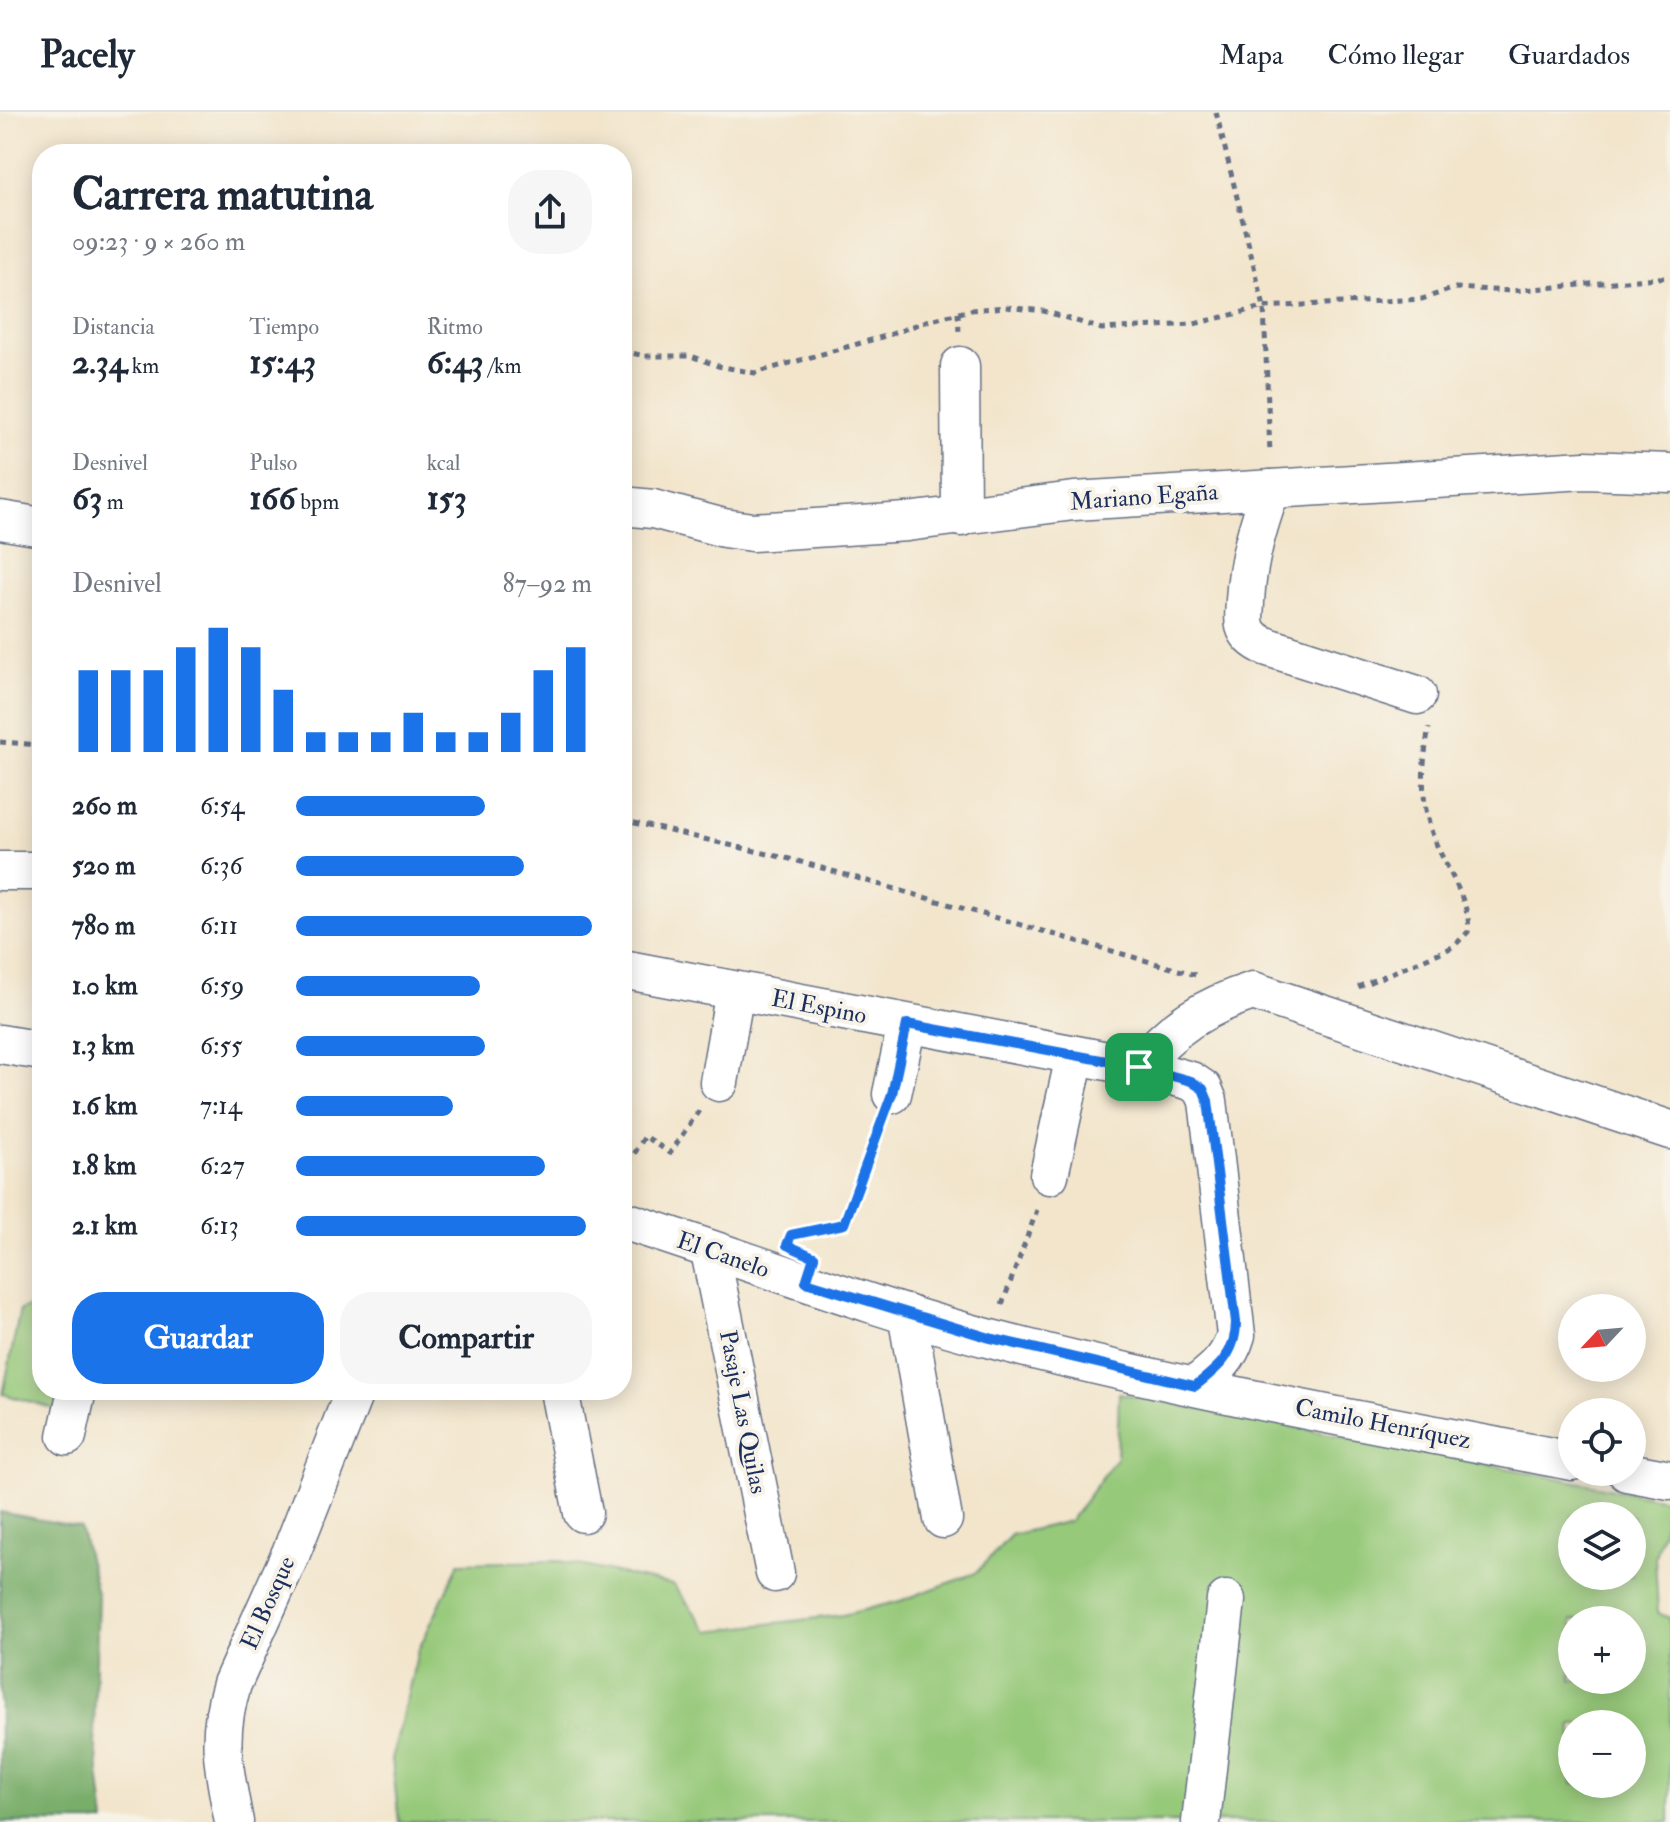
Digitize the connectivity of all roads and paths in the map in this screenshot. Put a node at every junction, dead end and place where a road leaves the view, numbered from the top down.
1 (1216, 112) edge
2 (1670, 277) edge
3 (1264, 307) junction
4 (632, 353) edge
5 (960, 366) dead end
6 (1670, 473) edge
7 (1271, 489) junction
8 (632, 507) edge
9 (961, 517) junction
10 (0, 520) edge
11 (32, 525) edge
12 (1417, 695) joint
13 (0, 742) edge
14 (32, 744) edge
15 (632, 822) edge
16 (0, 871) edge
17 (32, 871) edge
18 (632, 971) edge
19 (735, 991) junction
20 (1253, 991) junction
21 (1307, 1009) junction
22 (907, 1024) junction
23 (0, 1044) edge
24 (32, 1049) edge
25 (1075, 1056) junction
26 (1139, 1067) junction
27 (719, 1082) joint
28 (892, 1094) joint
29 (1670, 1130) edge
30 (632, 1157) edge
31 (1049, 1175) joint
32 (632, 1224) edge
33 (787, 1245) dead end
34 (710, 1251) junction
35 (907, 1314) junction
36 (990, 1338) junction
37 (1195, 1386) junction
38 (75, 1400) edge
39 (351, 1400) edge
40 (561, 1400) edge
41 (67, 1436) dead end
42 (1558, 1458) edge
43 (1646, 1476) edge
44 (1670, 1480) edge
45 (583, 1513) dead end
46 (943, 1519) dead end
47 (775, 1573) dead end
48 (1226, 1600) dead end
49 (234, 1822) edge
50 (1201, 1822) edge

1 - 3 path
2 - 3 path
3 - 4 path
3 - 7 path
5 - 9 street
6 - 7 street, Mariano Egaña
7 - 9 street, Mariano Egaña
7 - 12 street
8 - 9 street, Mariano Egaña
10 - 11 street
12 - 21 path
13 - 14 path
15 - 20 path
16 - 17 street
18 - 19 street, El Espino
19 - 22 street, El Espino
19 - 27 street
20 - 21 street
20 - 26 street
21 - 29 street
22 - 25 street, El Espino
22 - 28 street
23 - 24 street
25 - 26 street, El Espino
25 - 31 street
26 - 37 street, El Espino
27 - 30 path
28 - 33 path
31 - 36 path
32 - 34 street, El Canelo
34 - 35 street, El Canelo
34 - 47 street, Pasaje Las Quilas
35 - 36 street, El Canelo
35 - 46 street
36 - 37 street, El Canelo
37 - 42 street, Camilo Henríquez
38 - 41 street
39 - 49 street, El Bosque
40 - 45 street
43 - 44 street
48 - 50 street

